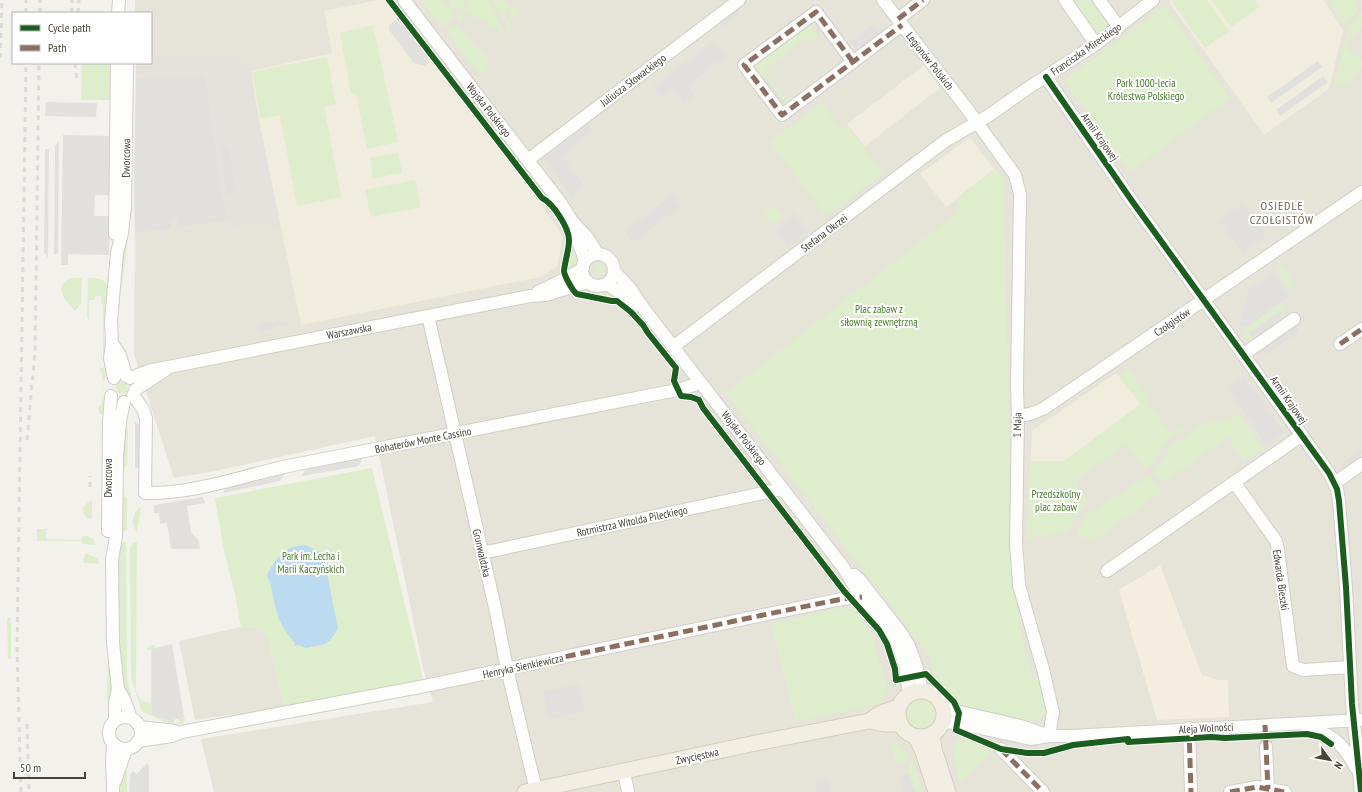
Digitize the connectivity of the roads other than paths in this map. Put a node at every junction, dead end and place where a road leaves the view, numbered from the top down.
1 (119, 0) edge
2 (127, 0) edge
3 (404, 0) edge
4 (739, 0) edge
5 (883, 0) edge
6 (923, 0) edge
7 (1065, 0) edge
8 (1099, 0) edge
9 (1153, 0) edge
10 (118, 12) edge
11 (127, 12) edge
12 (900, 22) junction
13 (1119, 27) junction
14 (1096, 44) junction
15 (853, 62) junction
16 (117, 64) edge
17 (127, 64) edge
18 (1046, 77) junction
19 (977, 122) junction
20 (528, 160) junction
21 (1362, 192) edge
22 (572, 221) junction
23 (117, 253) junction
24 (597, 253) junction
25 (584, 264) junction
26 (614, 272) junction
27 (587, 282) junction
28 (607, 284) junction
29 (530, 296) junction
30 (1204, 300) junction
31 (644, 309) junction
32 (428, 316) junction
33 (1294, 319) dead end
34 (1362, 329) edge
35 (1340, 344) dead end
36 (673, 348) junction
37 (1244, 354) junction
38 (169, 367) junction
39 (123, 377) junction
40 (700, 381) junction
41 (111, 396) junction
42 (131, 396) junction
43 (1018, 416) junction
44 (455, 433) junction
45 (1302, 435) junction
46 (1362, 464) edge
47 (1234, 482) junction
48 (1335, 483) junction
49 (782, 489) junction
50 (482, 553) junction
51 (112, 560) junction
52 (843, 568) junction
53 (1107, 571) dead end
54 (862, 597) junction
55 (1350, 667) junction
56 (507, 669) junction
57 (118, 689) junction
58 (916, 692) junction
59 (898, 707) junction
60 (942, 715) junction
61 (131, 718) junction
62 (115, 720) junction
63 (1358, 720) edge
64 (869, 721) junction
65 (1301, 723) junction
66 (900, 724) junction
67 (140, 727) junction
68 (1190, 728) junction
69 (182, 732) junction
70 (932, 734) junction
71 (1049, 736) junction
72 (1265, 736) junction
73 (916, 737) junction
74 (138, 741) junction
75 (113, 744) junction
76 (126, 748) junction
77 (1001, 750) dead end
78 (1360, 770) edge
79 (624, 772) junction
80 (113, 788) edge
81 (1268, 789) junction
82 (530, 791) edge
83 (628, 792) edge
84 (936, 792) edge
85 (948, 792) edge
86 (1043, 792) edge
87 (1191, 792) edge
88 (1230, 792) edge
89 (1285, 792) edge
90 (1361, 792) edge

1 - 10 street
2 - 11 street
3 - 20 street, Wojska Polskiego
4 - 20 street, Juliusza Słowackiego
5 - 12 street, Legionów Polskich
6 - 12 street
7 - 14 street
8 - 13 street
9 - 13 street, Franciszka Mireckiego
12 - 15 street
12 - 19 street, Legionów Polskich
13 - 14 street, Franciszka Mireckiego
14 - 18 street, Franciszka Mireckiego
15 - 15 street
16 - 23 street, Dworcowa
17 - 23 street, Dworcowa
18 - 19 street, Franciszka Mireckiego
18 - 30 street, Armii Krajowej
19 - 36 street, Stefana Okrzei
19 - 43 street, 1 Maja
20 - 22 street, Wojska Polskiego
21 - 30 street, Czołgistów
22 - 24 street, Wojska Polskiego
22 - 25 street, Wojska Polskiego
23 - 39 street, Dworcowa
24 - 25 street
24 - 26 street
25 - 27 street
25 - 29 street, Warszawska
26 - 28 street
26 - 31 street, Wojska Polskiego
27 - 28 street
27 - 29 street, Warszawska
28 - 31 street, Wojska Polskiego
29 - 32 street, Warszawska
30 - 37 street, Armii Krajowej
30 - 43 street, Czołgistów
31 - 36 street, Wojska Polskiego
32 - 38 street, Warszawska
32 - 44 street, Grunwaldzka
33 - 37 street
34 - 35 street
36 - 40 street, Wojska Polskiego
37 - 45 street, Armii Krajowej
38 - 39 street, Warszawska
38 - 42 street, Warszawska
39 - 41 street
39 - 42 street
40 - 44 street, Bohaterów Monte Cassino
40 - 49 street, Wojska Polskiego
41 - 42 street
41 - 51 street, Dworcowa
42 - 44 street, Bohaterów Monte Cassino
42 - 51 street, Dworcowa
43 - 71 street, 1 Maja
44 - 50 street, Grunwaldzka
45 - 47 street, Armii Krajowej
45 - 48 street, Armii Krajowej
46 - 48 street
47 - 53 street, Armii Krajowej
47 - 55 street, Edwarda Bieszki
48 - 55 street, Armii Krajowej
49 - 50 street, Rotmistrza Witolda Pileckiego
49 - 52 street, Wojska Polskiego
50 - 56 street, Grunwaldzka
51 - 57 street, Dworcowa
52 - 54 street, Wojska Polskiego
52 - 58 street, Wojska Polskiego
54 - 56 street, Henryka Sienkiewicza
54 - 58 street, Wojska Polskiego
55 - 63 street, Armii Krajowej
56 - 69 street, Henryka Sienkiewicza
56 - 82 street, Grunwaldzka
57 - 61 street, Dworcowa
57 - 62 street, Dworcowa
58 - 59 main road
58 - 60 main road
59 - 64 main road, Zwycięstwa
59 - 66 main road
60 - 70 main road
60 - 71 street, Aleja Wolności
61 - 62 street
61 - 67 street
62 - 75 street
63 - 65 street, Aleja Wolności
63 - 78 street, Armii Krajowej
64 - 66 main road, Zwycięstwa
64 - 79 main road, Zwycięstwa
65 - 72 street, Aleja Wolności
65 - 78 street
66 - 73 main road
67 - 69 street, Henryka Sienkiewicza
67 - 74 street
68 - 71 street, Aleja Wolności
68 - 72 street, Aleja Wolności
68 - 87 street
69 - 74 street, Henryka Sienkiewicza
70 - 73 main road
70 - 85 main road
72 - 81 street
73 - 84 main road
74 - 76 street
75 - 76 street
75 - 80 street
76 - 80 street
77 - 86 street
78 - 90 street, Armii Krajowej
79 - 82 main road, Zwycięstwa
79 - 83 street
81 - 88 street
81 - 89 street

